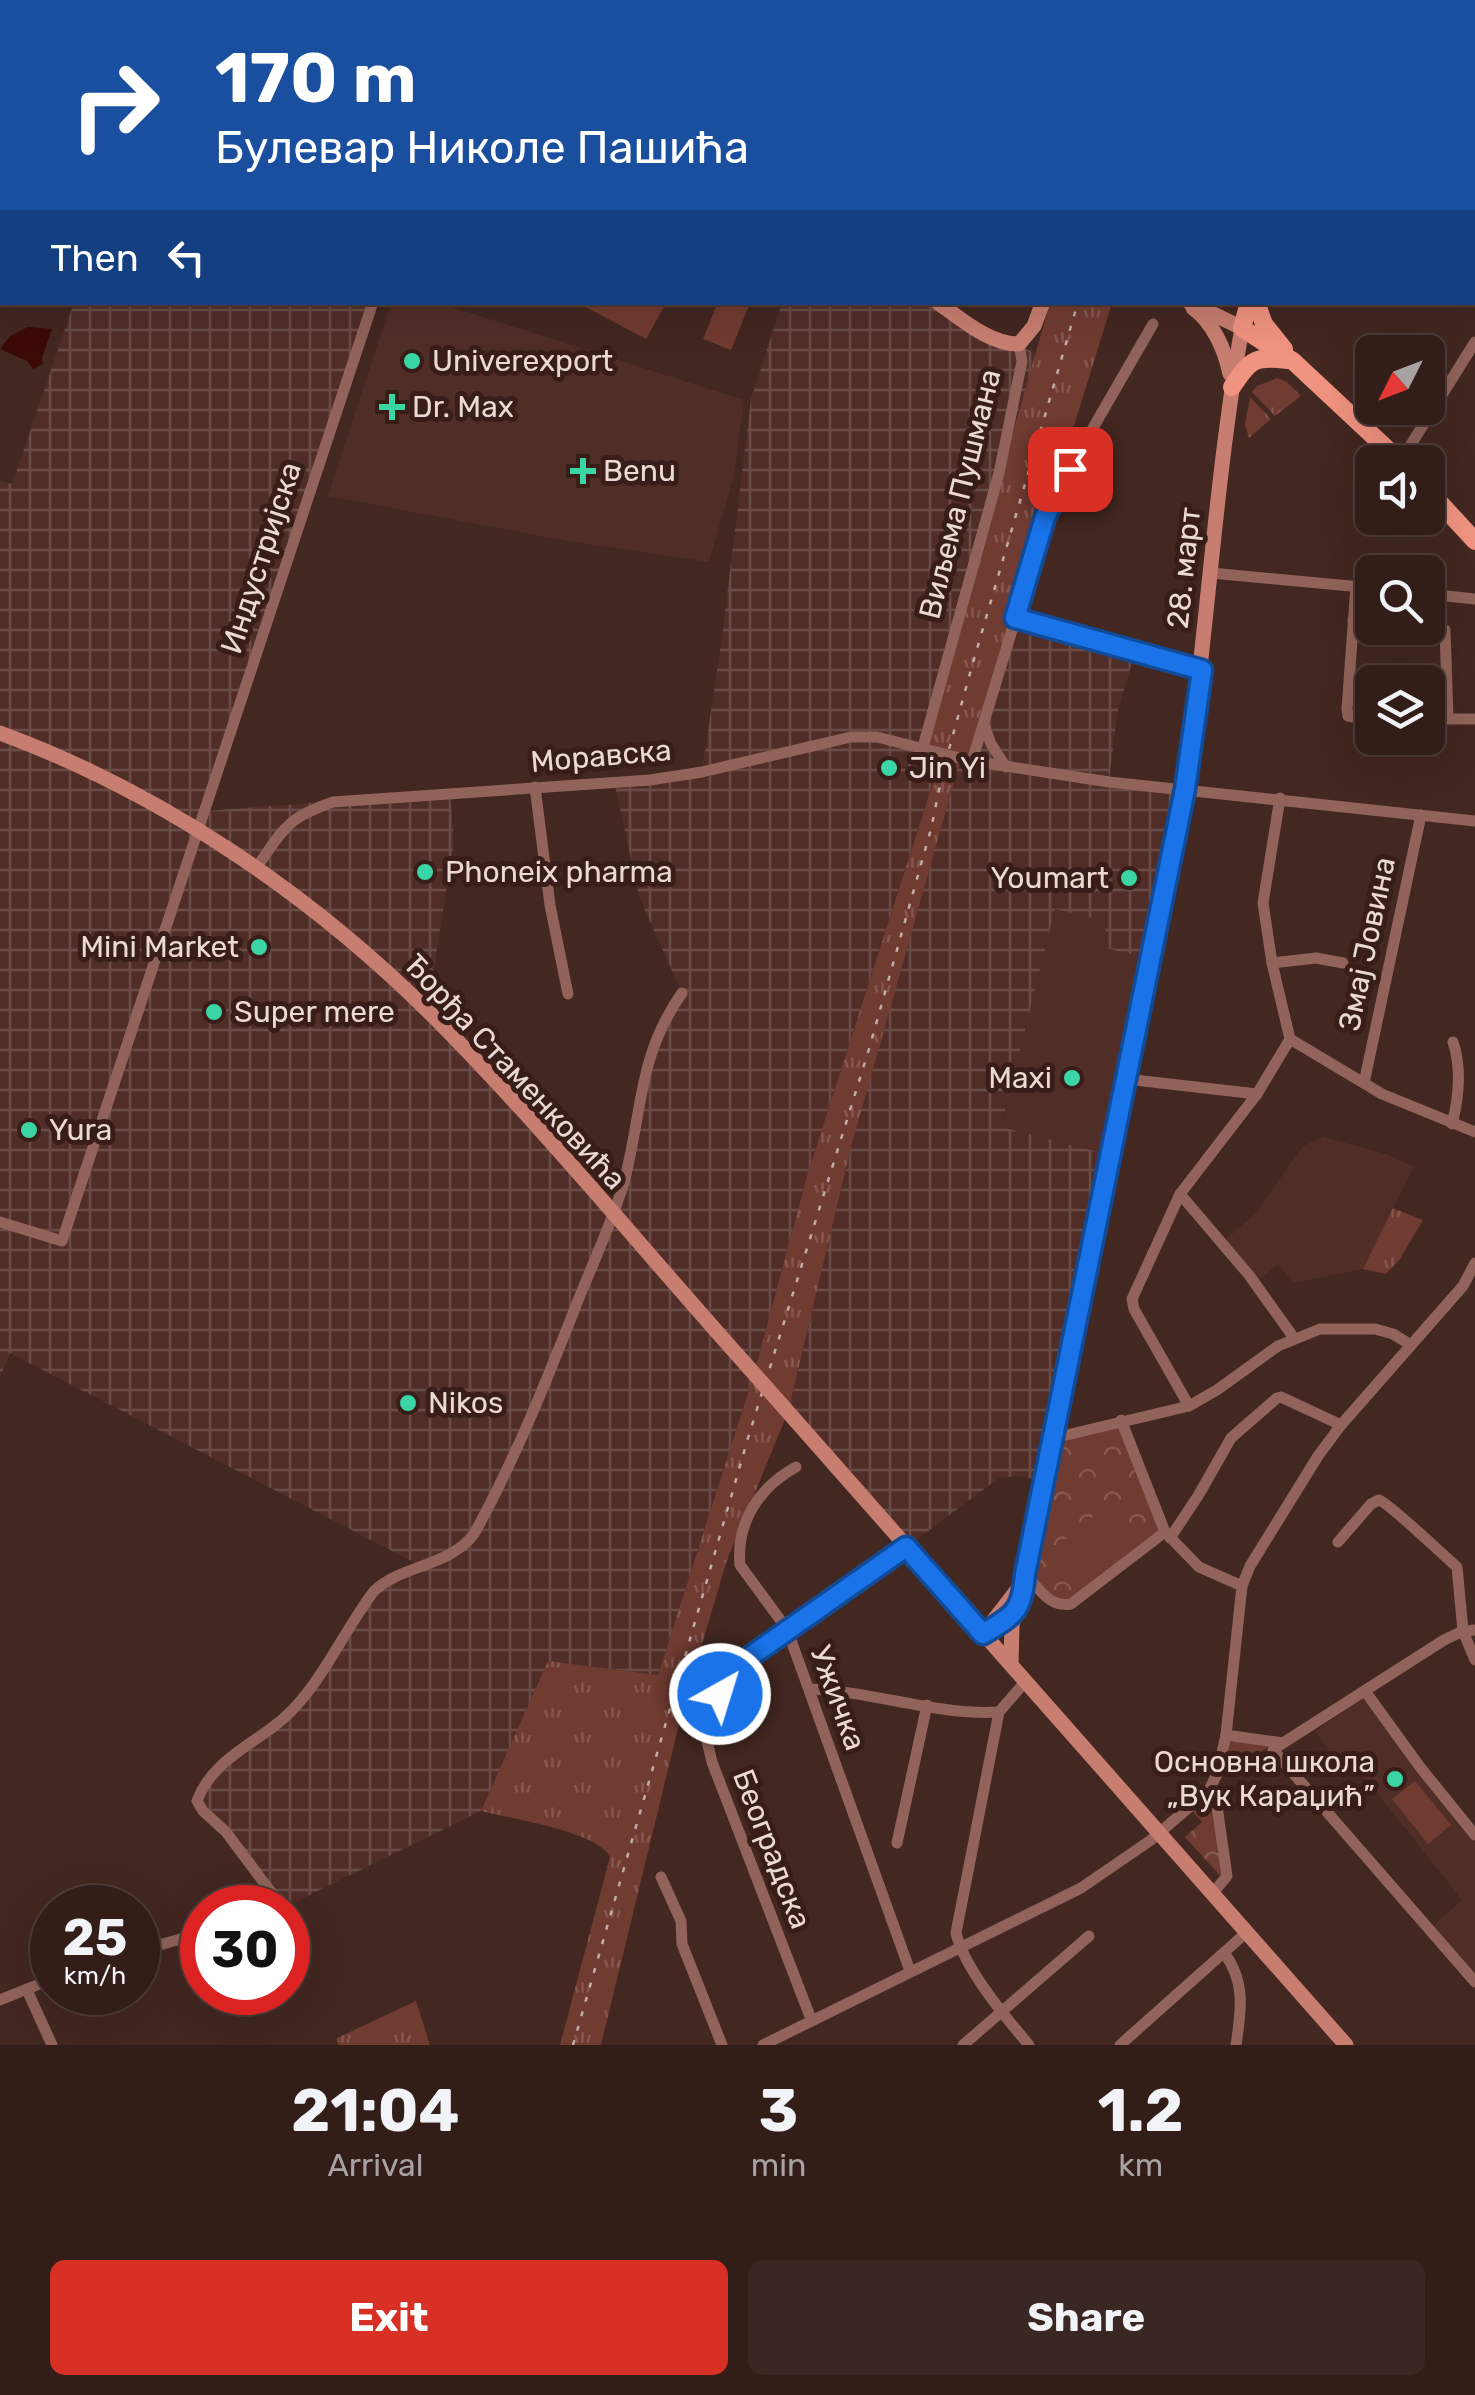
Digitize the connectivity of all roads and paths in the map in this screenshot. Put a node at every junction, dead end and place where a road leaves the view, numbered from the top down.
1 (372, 305) edge
2 (942, 305) edge
3 (1041, 305) edge
4 (1192, 305) edge
5 (1194, 305) edge
6 (1251, 305) edge
7 (1254, 305) edge
8 (1153, 324) dead end
9 (1242, 328) junction
10 (1475, 342) edge
11 (1019, 344) junction
12 (1294, 361) junction
13 (1232, 387) junction
14 (1383, 445) edge
15 (1411, 445) edge
16 (1445, 508) edge
17 (1475, 541) edge
18 (1211, 573) junction
19 (1355, 586) edge
20 (1445, 596) edge
21 (1355, 597) edge
22 (1475, 599) edge
23 (1015, 618) junction
24 (1353, 620) joint
25 (1445, 630) edge
26 (1202, 670) junction
27 (1355, 717) edge
28 (1445, 718) edge
29 (1448, 718) junction
30 (1475, 720) edge
31 (984, 721) junction
32 (0, 733) edge
33 (923, 747) junction
34 (972, 761) junction
35 (1006, 767) junction
36 (536, 788) junction
37 (1185, 789) junction
38 (1280, 798) junction
39 (1421, 815) junction
40 (1475, 822) edge
41 (198, 830) junction
42 (256, 868) junction
43 (1343, 962) dead end
44 (1272, 964) junction
45 (682, 993) dead end
46 (568, 994) dead end
47 (1290, 1038) junction
48 (1454, 1042) dead end
49 (1126, 1078) junction
50 (1364, 1083) junction
51 (1257, 1094) junction
52 (1452, 1124) junction
53 (1475, 1132) edge
54 (1180, 1194) junction
55 (612, 1214) junction
56 (0, 1222) edge
57 (1473, 1272) edge
58 (1294, 1338) junction
59 (1411, 1345) junction
60 (1189, 1406) junction
61 (1120, 1420) junction
62 (1341, 1425) junction
63 (1054, 1438) junction
64 (796, 1468) dead end
65 (1167, 1535) junction
66 (1338, 1542) dead end
67 (906, 1547) junction
68 (1025, 1575) junction
69 (1242, 1586) junction
70 (957, 1605) junction
71 (1010, 1610) junction
72 (786, 1629) junction
73 (1469, 1630) edge
74 (983, 1634) junction
75 (1475, 1660) edge
76 (1011, 1664) junction
77 (1026, 1681) junction
78 (809, 1690) junction
79 (1365, 1691) junction
80 (927, 1704) junction
81 (998, 1712) junction
82 (1226, 1735) junction
83 (1283, 1744) junction
84 (1209, 1790) junction
85 (1160, 1832) junction
86 (1475, 1835) edge
87 (896, 1843) dead end
88 (661, 1876) dead end
89 (266, 1885) edge
90 (1213, 1894) junction
91 (1247, 1932) junction
92 (1088, 1936) dead end
93 (960, 1946) junction
94 (1224, 1953) junction
95 (910, 1970) junction
96 (1475, 1982) edge
97 (30, 1989) edge
98 (27, 1990) junction
99 (0, 2000) edge
100 (1001, 2012) junction
101 (811, 2019) junction
102 (52, 2045) edge
103 (722, 2045) edge
104 (763, 2045) edge
105 (963, 2045) edge
106 (1029, 2045) edge
107 (1120, 2045) edge
108 (1236, 2045) edge
109 (1346, 2045) edge

1 - 41 street, Индустријска
2 - 11 main road, Виљема Пушмана
3 - 11 main road
4 - 13 main road
5 - 9 main road
6 - 9 main road
7 - 12 main road
8 - 23 street
9 - 12 main road
9 - 13 main road, 28. март
10 - 15 street
11 - 33 street, Виљема Пушмана
12 - 13 main road
12 - 14 main road
13 - 18 main road, 28. март
16 - 17 main road
18 - 19 street
18 - 26 main road, 28. март
20 - 22 street
21 - 24 street
23 - 26 street
23 - 31 street
24 - 27 street
25 - 29 street
26 - 37 main road, 28. март
28 - 29 street
29 - 30 street
31 - 34 street
31 - 35 street
32 - 41 main road, Ђорђа Стаменковића
33 - 34 street, Моравска
33 - 36 street, Моравска
34 - 35 street, Моравска
35 - 37 street, Моравска
36 - 42 street, Моравска
36 - 46 street
37 - 38 street, Моравска
37 - 49 main road, 28. март
38 - 39 street, Моравска
38 - 44 street
39 - 40 street, Моравска
39 - 50 street, Змај Јовина
41 - 42 main road, Ђорђа Стаменковића
41 - 56 street, Индустријска
42 - 55 main road, Ђорђа Стаменковића
43 - 44 street
44 - 47 street
45 - 55 street
47 - 50 street
47 - 51 street
48 - 52 street
49 - 51 street
49 - 63 main road, 28. март
50 - 52 street
51 - 54 street
52 - 53 street
54 - 58 street
54 - 60 street
55 - 67 main road, Ђорђа Стаменковића, bridge
55 - 89 street
57 - 59 street
58 - 59 street
58 - 60 street
59 - 62 street
60 - 61 street
61 - 63 street
61 - 65 street
62 - 65 street
62 - 69 street
63 - 68 main road, 28. март
64 - 72 street, Ужичка
65 - 68 street
65 - 69 street
66 - 73 street
67 - 70 main road, Ђорђа Стаменковића
67 - 72 street, Београдска
68 - 71 main road, 28. март
69 - 82 street
70 - 71 main road
70 - 74 main road, Ђорђа Стаменковића
71 - 74 main road, 28. март
71 - 76 main road
72 - 78 street, Ужичка
72 - 101 street, Београдска
73 - 75 street
73 - 79 street
74 - 76 main road, Ђорђа Стаменковића
76 - 77 main road, Ђорђа Стаменковића
77 - 81 street
77 - 85 main road, Ђорђа Стаменковића
78 - 80 street
78 - 95 street, Ужичка
79 - 83 street
79 - 86 street
80 - 81 street
80 - 87 street
81 - 93 street
82 - 83 street
82 - 84 street
83 - 96 street
84 - 85 street
84 - 90 street
85 - 90 main road, Ђорђа Стаменковића
85 - 93 street
88 - 103 street
90 - 91 main road, Ђорђа Стаменковића
91 - 94 street
91 - 109 main road, Ђорђа Стаменковића
92 - 100 street
93 - 95 street
93 - 100 street
94 - 107 street
94 - 108 street
95 - 101 street
97 - 98 street
98 - 99 street
98 - 102 street
100 - 105 street
100 - 106 street
101 - 104 street

